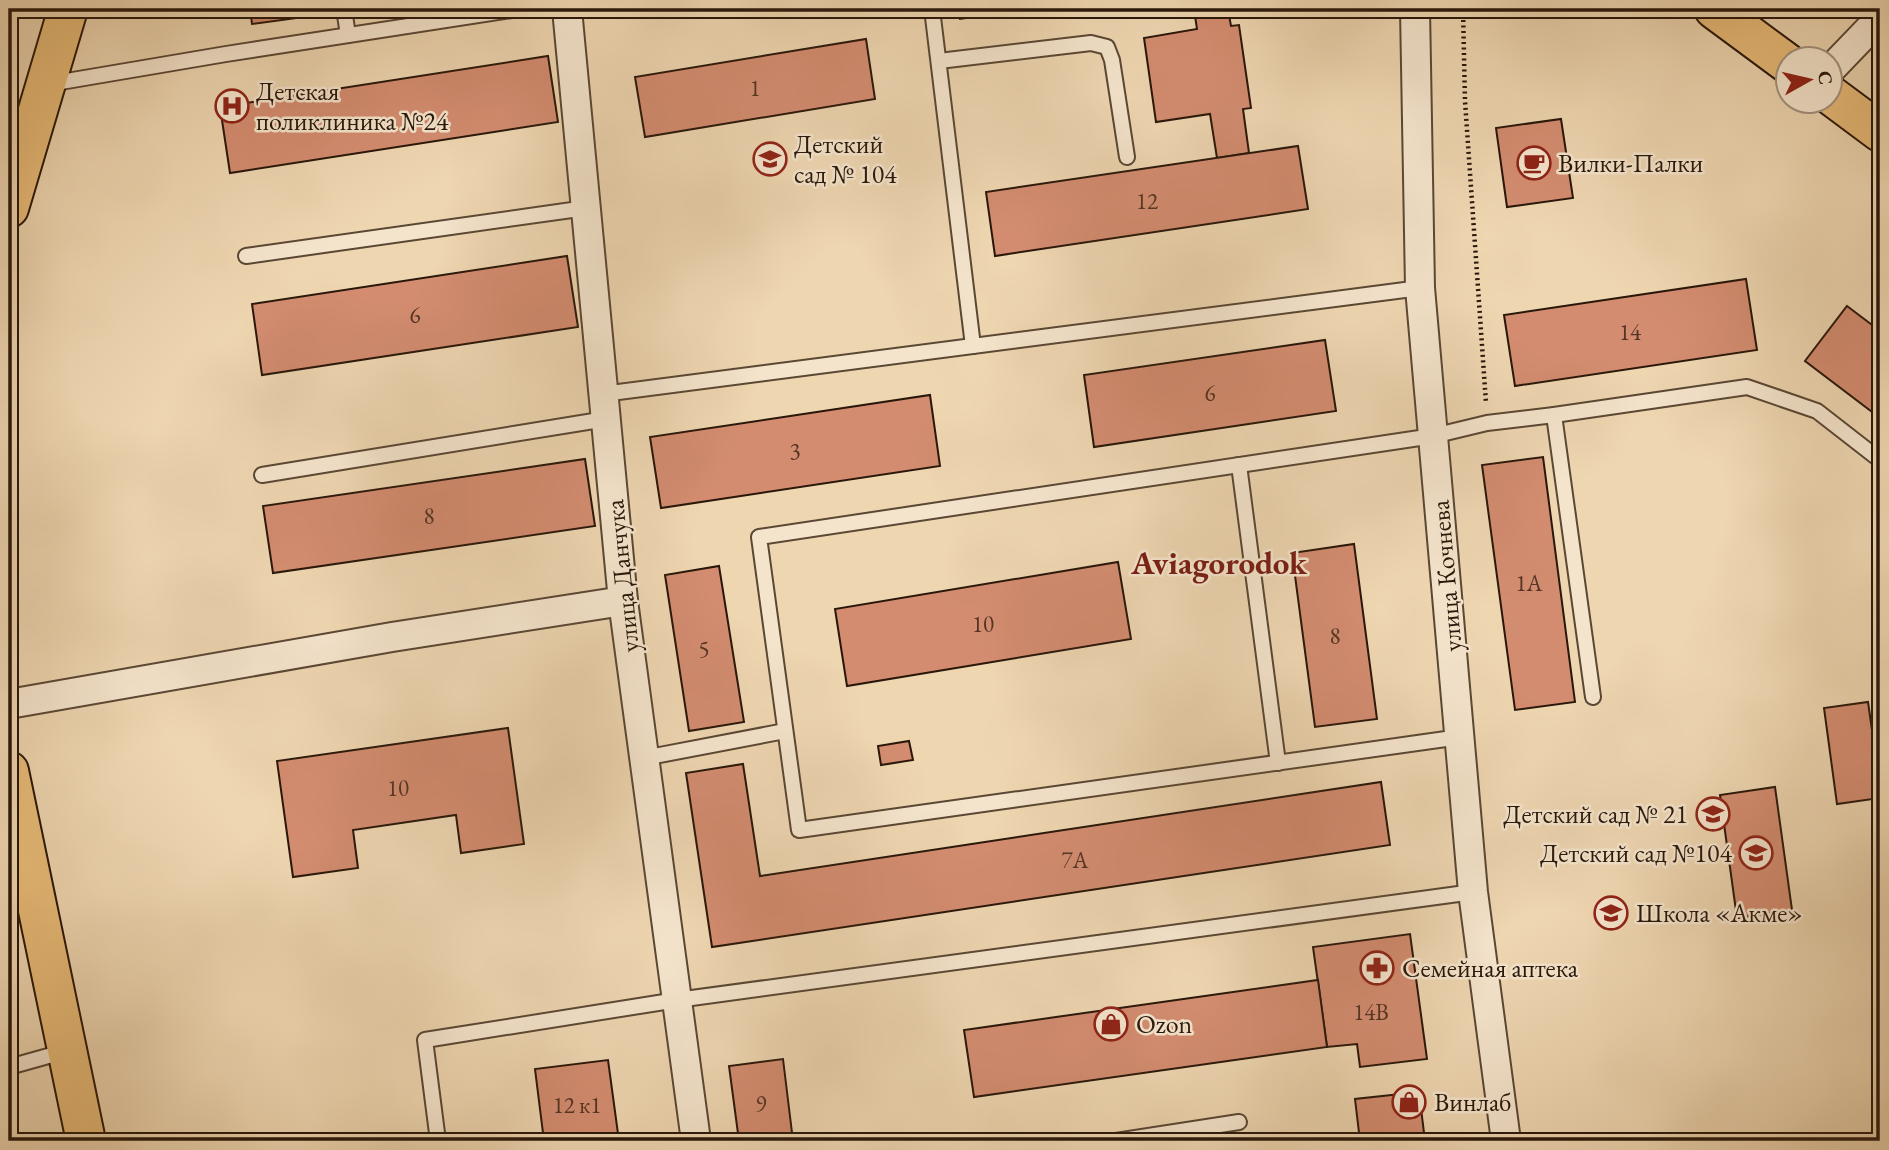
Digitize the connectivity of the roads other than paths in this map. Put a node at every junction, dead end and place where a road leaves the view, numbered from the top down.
1 (68, 9) edge
2 (344, 9) edge
3 (518, 9) edge
4 (567, 9) edge
5 (932, 9) edge
6 (1415, 9) edge
7 (1714, 9) edge
8 (1880, 18) edge
9 (348, 35) junction
10 (1773, 53) edge
11 (1843, 56) edge
12 (939, 61) junction
13 (46, 84) junction
14 (1843, 104) edge
15 (1880, 132) edge
16 (1127, 157) dead end
17 (9, 208) edge
18 (586, 208) junction
19 (246, 256) dead end
20 (1420, 288) junction
21 (973, 346) junction
22 (604, 406) junction
23 (1554, 415) junction
24 (1433, 436) junction
25 (1880, 460) edge
26 (1239, 466) junction
27 (262, 475) dead end
28 (623, 601) junction
29 (1594, 697) dead end
30 (9, 705) edge
31 (785, 731) junction
32 (1460, 737) junction
33 (644, 758) junction
34 (1278, 763) junction
35 (9, 771) edge
36 (1474, 892) junction
37 (677, 1000) junction
38 (67, 1050) junction
39 (9, 1067) edge
40 (1239, 1122) dead end
41 (86, 1141) edge
42 (438, 1141) edge
43 (696, 1141) edge
44 (1116, 1141) edge
45 (1506, 1141) edge

1 - 13 main road
2 - 9 lane
3 - 9 lane
4 - 18 street, улица Данчука
5 - 12 lane
6 - 20 street, улица Кочнева
7 - 10 main road
8 - 11 street
9 - 13 lane
12 - 16 lane
12 - 21 lane
13 - 17 main road
14 - 15 main road
18 - 19 lane
18 - 22 street, улица Данчука
20 - 21 lane
20 - 24 street, улица Кочнева
21 - 22 lane
22 - 27 lane
22 - 28 street, улица Данчука
23 - 24 lane
23 - 25 lane
23 - 29 lane
24 - 26 lane
24 - 32 street, улица Кочнева
26 - 31 lane
26 - 34 lane
28 - 30 street
28 - 33 street, улица Данчука
31 - 33 lane
31 - 34 lane
32 - 34 lane
32 - 36 street, улица Кочнева
33 - 37 street, улица Данчука
35 - 38 main road
36 - 37 lane
36 - 45 street, улица Кочнева
37 - 42 lane
37 - 43 street, улица Данчука
38 - 39 lane
38 - 41 main road
40 - 44 lane

